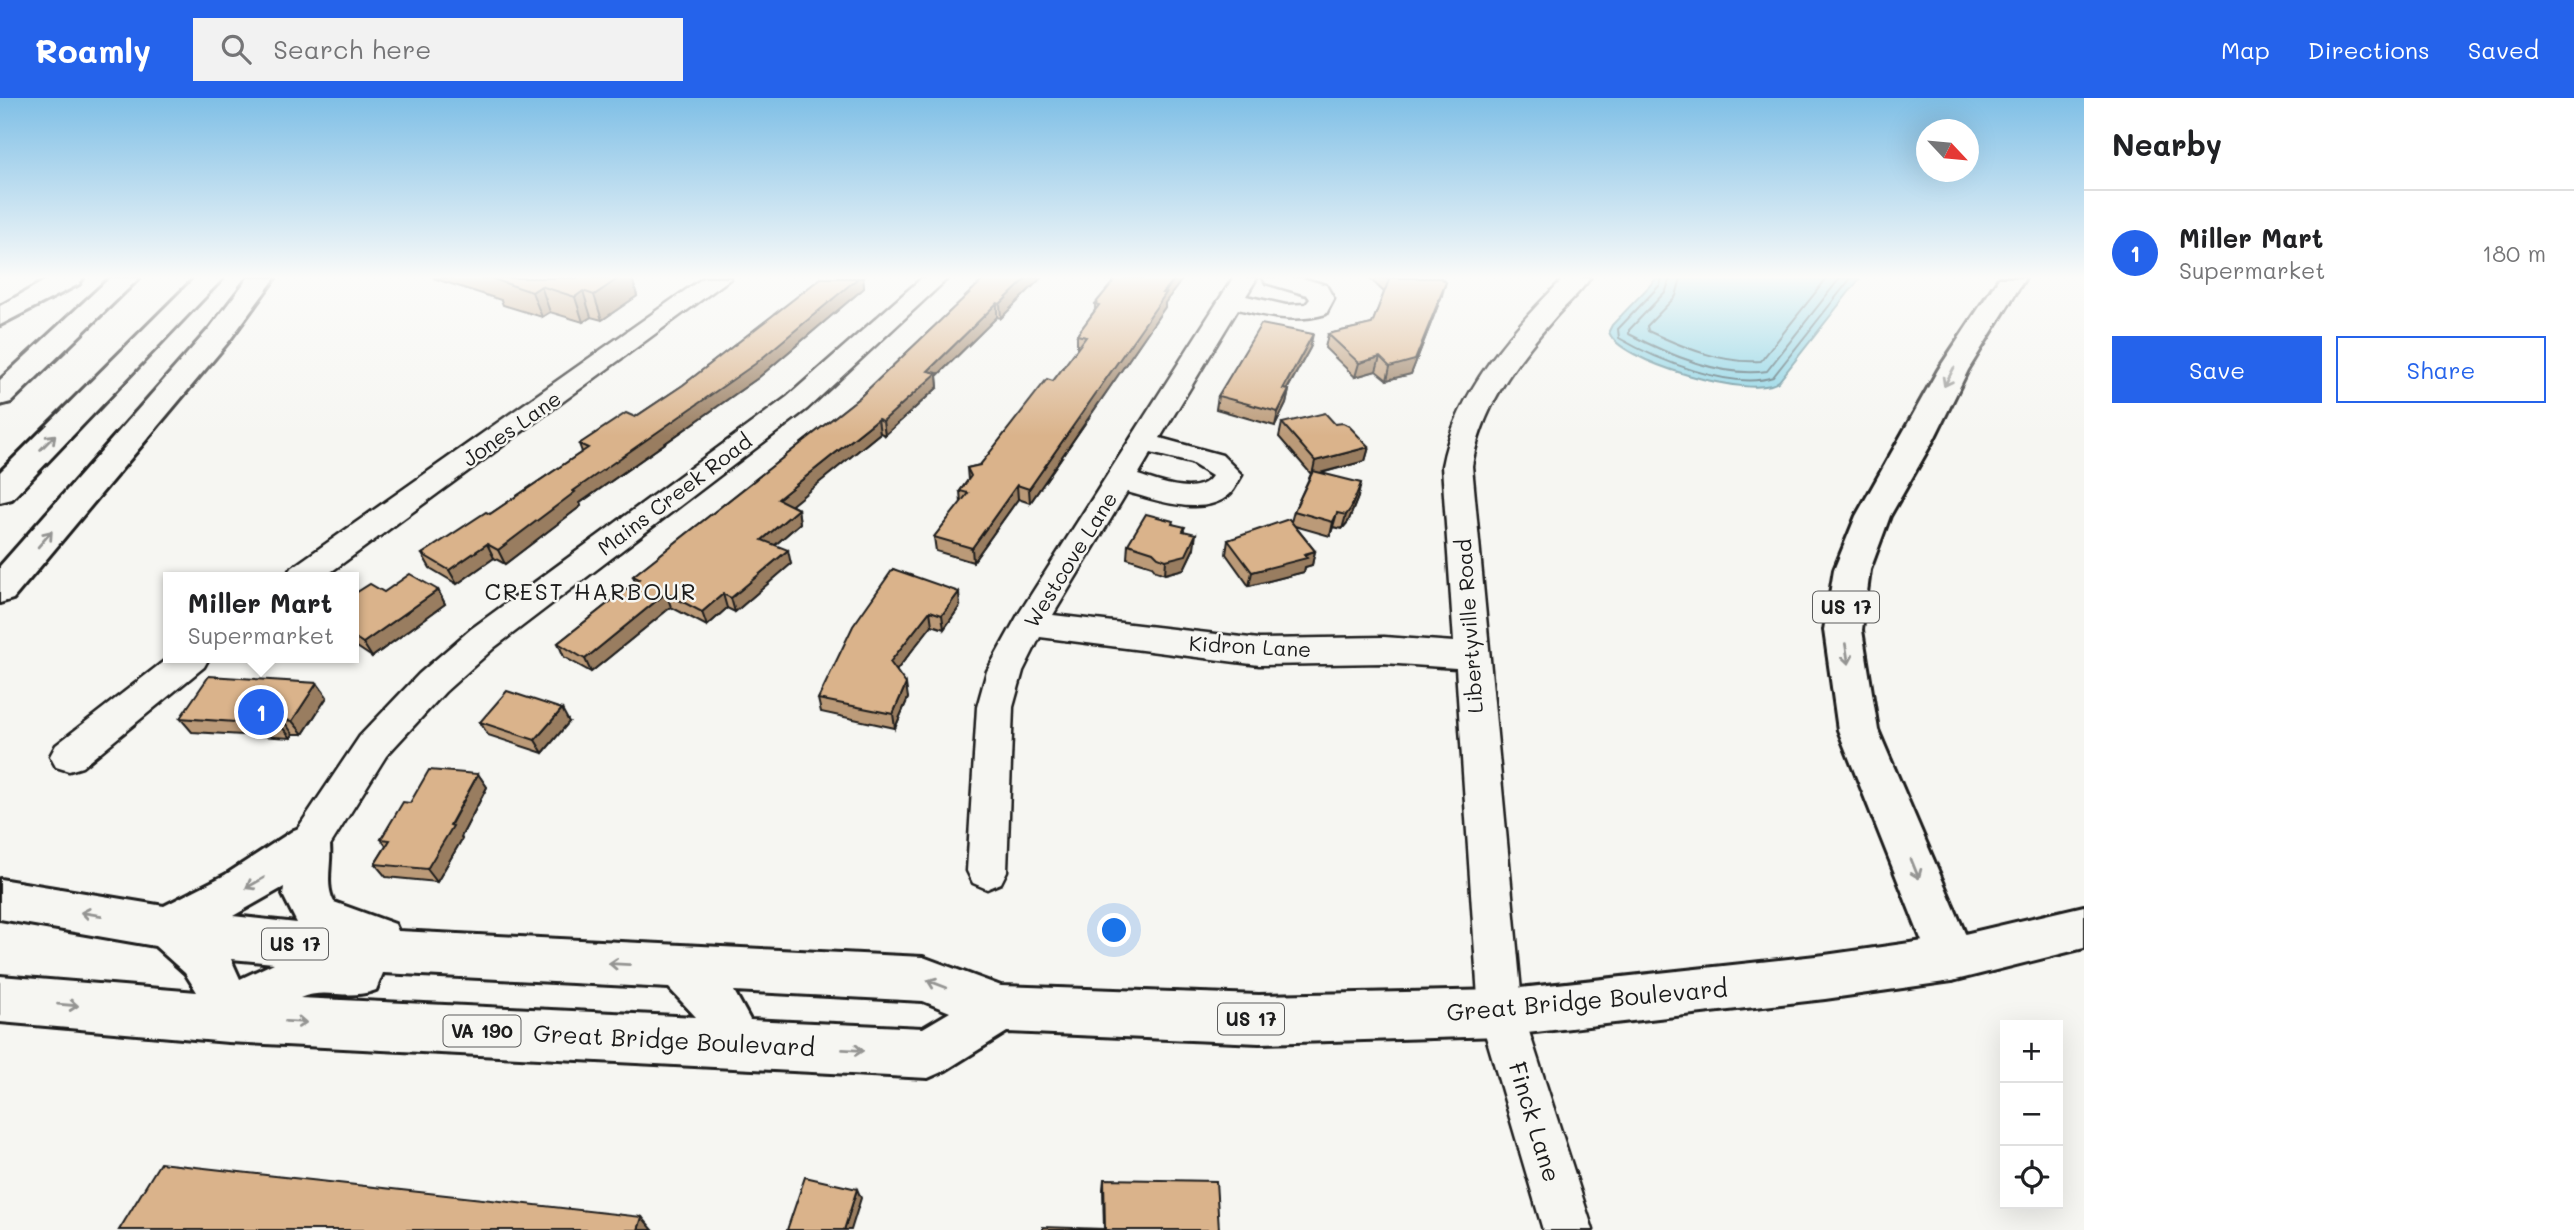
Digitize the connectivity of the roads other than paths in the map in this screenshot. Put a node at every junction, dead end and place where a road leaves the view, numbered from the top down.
1 (70, 331) edge
2 (158, 331) edge
3 (222, 331) edge
4 (645, 331) edge
5 (873, 331) edge
6 (1213, 331) edge
7 (1530, 331) edge
8 (1978, 331) edge
9 (0, 396) edge
10 (1144, 443) junction
11 (1121, 480) junction
12 (0, 491) edge
13 (309, 572) edge
14 (0, 590) edge
15 (1030, 624) junction
16 (1472, 656) junction
17 (186, 663) edge
18 (69, 756) dead end
19 (310, 843) junction
20 (987, 871) dead end
21 (0, 899) edge
22 (166, 927) junction
23 (2084, 927) edge
24 (424, 954) junction
25 (1952, 959) junction
26 (559, 961) junction
27 (680, 967) junction
28 (0, 999) edge
29 (1001, 1009) junction
30 (1501, 1013) junction
31 (228, 1018) junction
32 (736, 1044) junction
33 (1568, 1230) edge

1 - 9 main road
12 -> 2 main road
14 -> 3 main road
4 - 13 street, Jones Lane
5 - 19 street, Mains Creek Road
6 - 10 street, Westcove Lane
7 - 16 street, Libertyville Road
8 -> 25 main road, US 17
10 - 11 street, Westcove Lane
10 - 11 street
11 - 15 street, Westcove Lane
15 - 16 street, Kidron Lane
15 - 20 street, Westcove Lane
16 - 30 street, Libertyville Road
17 - 18 street
19 -> 22 main road
19 - 24 main road
22 -> 21 main road, Great Bridge Boulevard / US 17
22 - 24 main road, Great Bridge Boulevard / US 17
22 - 31 main road
23 - 25 main road, Great Bridge Boulevard
24 - 26 main road, Great Bridge Boulevard / US 17
25 - 30 main road, Great Bridge Boulevard / US 17
27 -> 26 main road, Great Bridge Boulevard / US 17
26 - 31 main road
29 -> 27 main road, Great Bridge Boulevard / US 17
27 - 32 main road
28 -> 31 main road, Great Bridge Boulevard / VA 190
29 - 30 main road, Great Bridge Boulevard / US 17
32 -> 29 main road, Great Bridge Boulevard / VA 190
30 - 33 street, Finck Lane
31 -> 32 main road, Great Bridge Boulevard / VA 190

